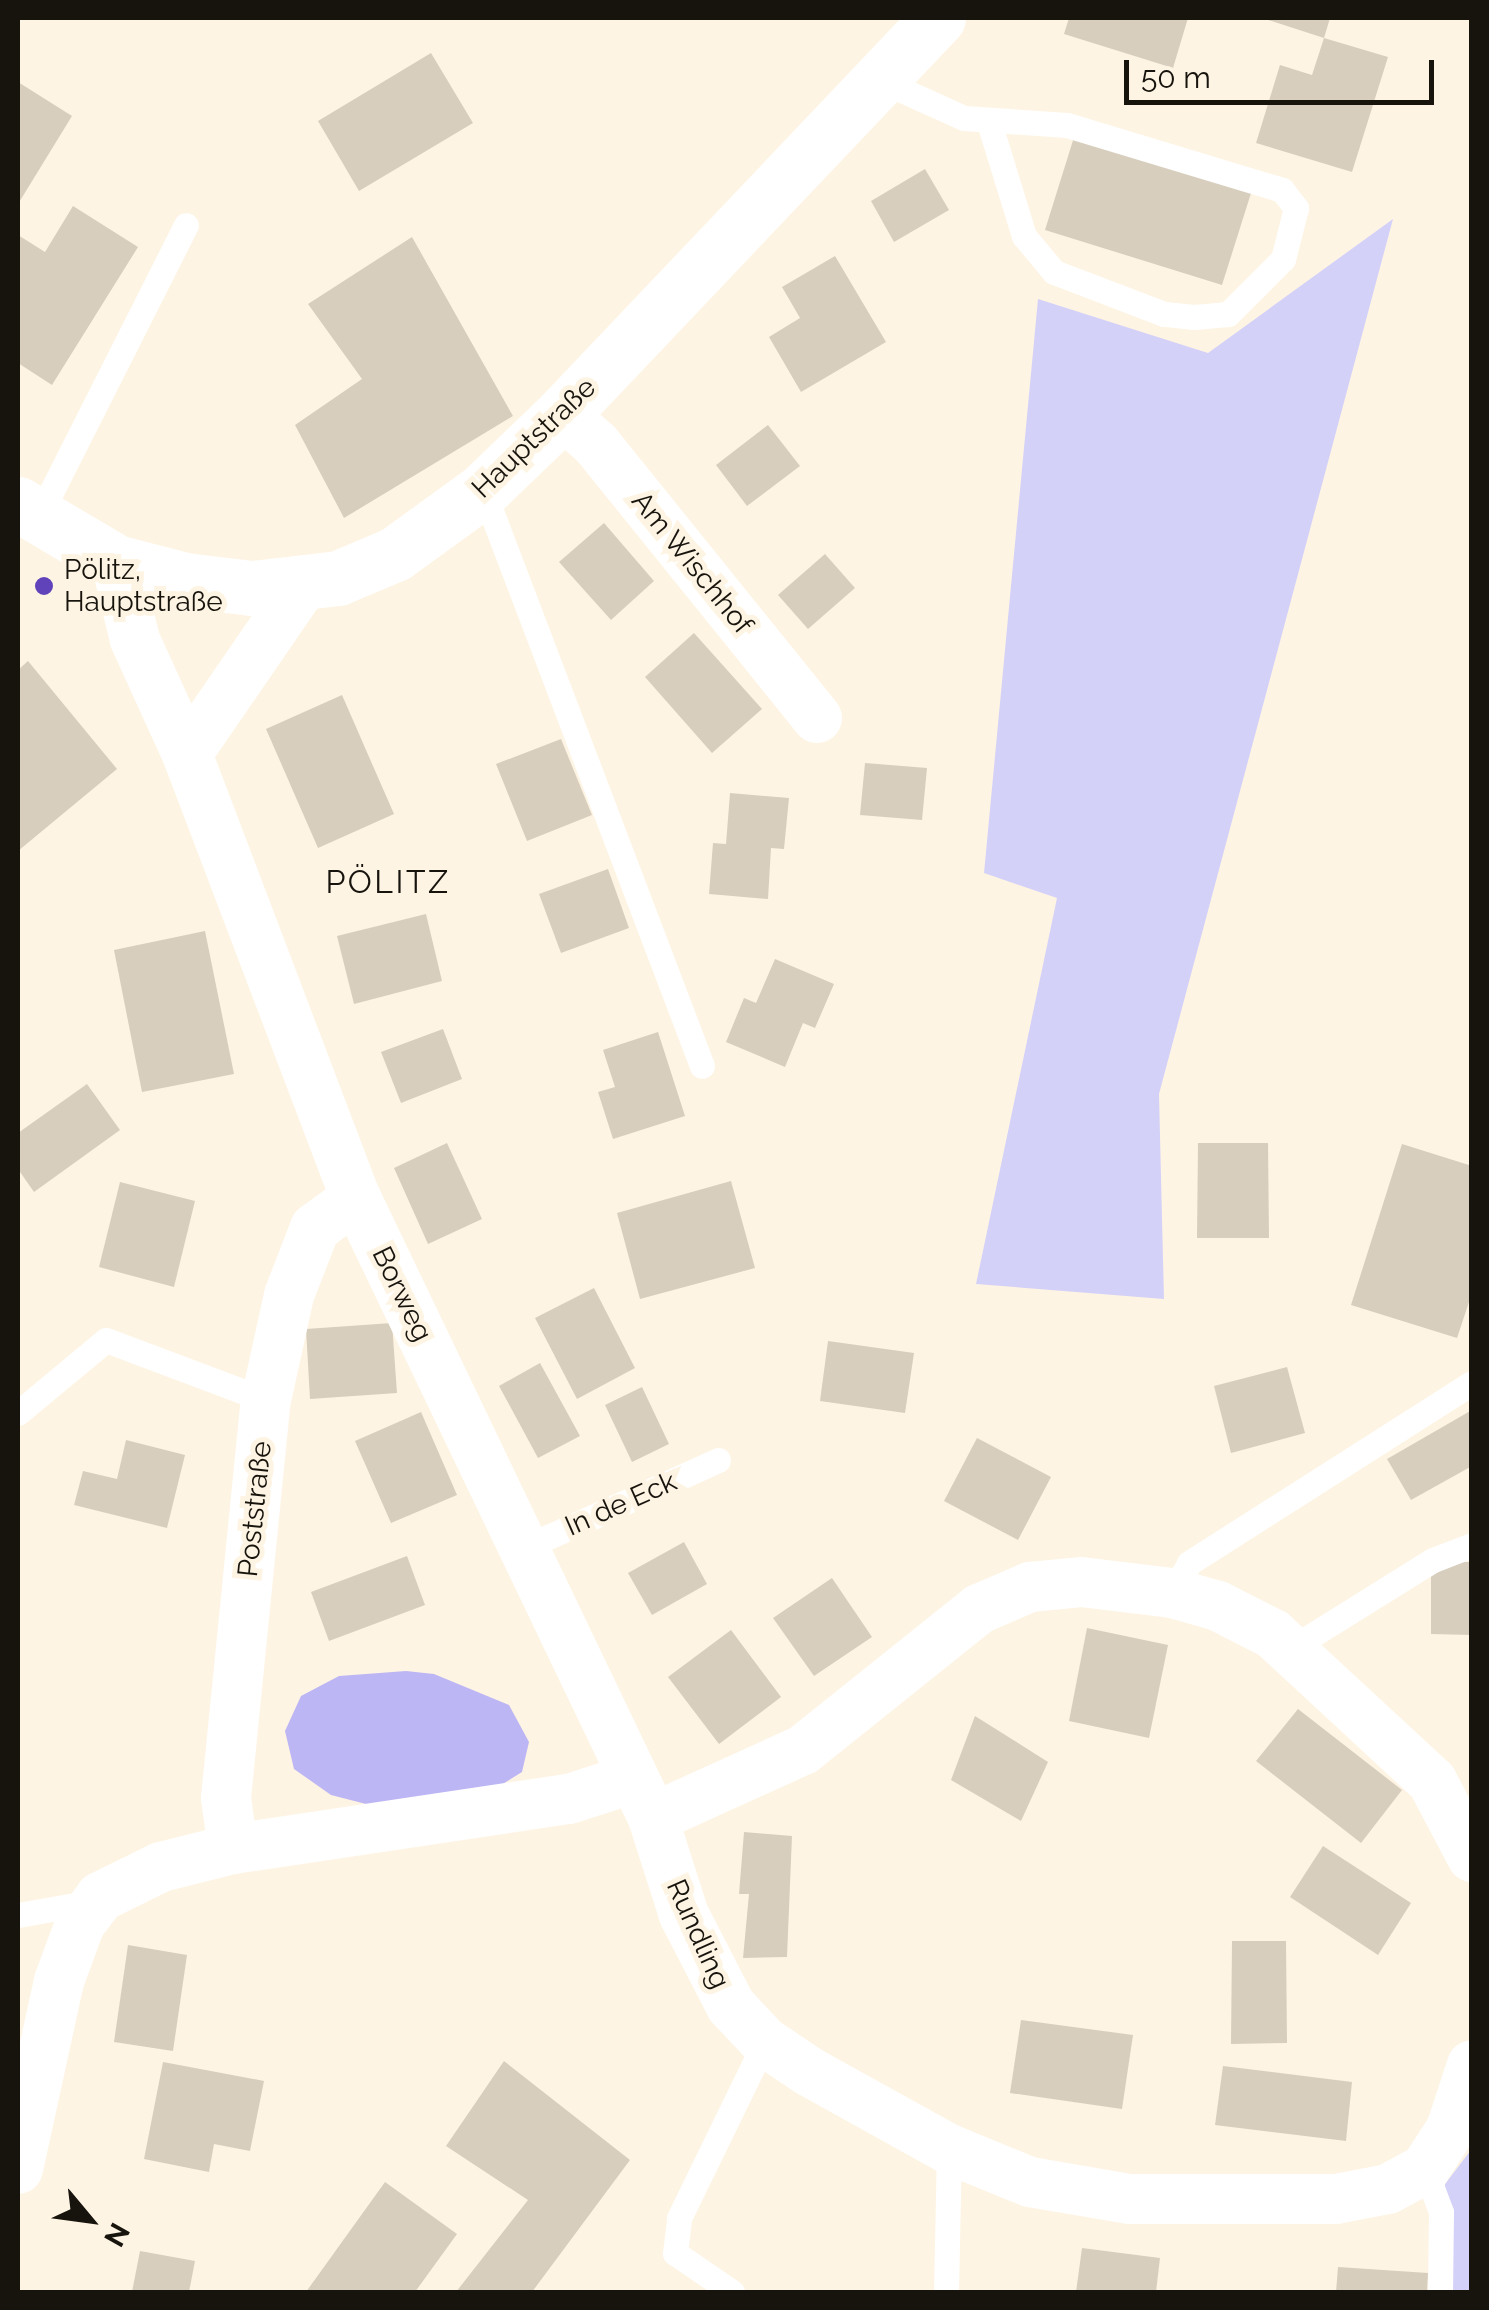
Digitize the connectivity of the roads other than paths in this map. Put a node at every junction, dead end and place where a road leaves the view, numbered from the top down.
1 (938, 18) edge
2 (882, 81) junction
3 (989, 122) junction
4 (186, 225) dead end
5 (562, 414) junction
6 (482, 490) junction
7 (28, 511) edge
8 (116, 562) junction
9 (306, 581) junction
10 (817, 718) dead end
11 (188, 754) junction
12 (702, 1066) dead end
13 (356, 1198) junction
14 (1472, 1383) edge
15 (266, 1400) junction
16 (18, 1413) edge
17 (718, 1460) dead end
18 (1472, 1545) edge
19 (524, 1548) junction
20 (1172, 1593) junction
21 (1290, 1650) junction
22 (644, 1798) junction
23 (233, 1849) junction
24 (1472, 1857) edge
25 (97, 1902) junction
26 (18, 1915) edge
27 (765, 2042) junction
28 (1472, 2065) edge
29 (948, 2149) junction
30 (18, 2169) edge
31 (1425, 2169) junction
32 (732, 2292) edge
33 (946, 2292) edge
34 (1440, 2292) edge

1 - 2 main road, Hauptstraße
2 - 3 lane
2 - 5 main road, Hauptstraße
3 - 3 lane
4 - 7 lane
5 - 6 main road, Hauptstraße
5 - 10 street, Am Wischhof
6 - 9 main road, Hauptstraße
6 - 12 lane
7 - 8 main road, Hauptstraße
8 - 9 main road, Hauptstraße
8 - 11 street, Borweg
9 - 11 street
11 - 13 street, Borweg
13 - 15 street, Poststraße
13 - 19 street, Borweg
14 - 20 lane
15 - 16 lane
15 - 23 street, Poststraße
17 - 19 lane, In de Eck
18 - 21 lane
19 - 22 street, Borweg
20 - 21 street
20 - 22 street
21 - 24 street
22 - 23 street
22 - 27 street, Rundling
23 - 25 street
25 - 26 lane
25 - 30 street
27 - 29 street, Rundling
27 - 32 lane
28 - 31 street
29 - 31 street, Rundling
29 - 33 lane
31 - 34 lane

